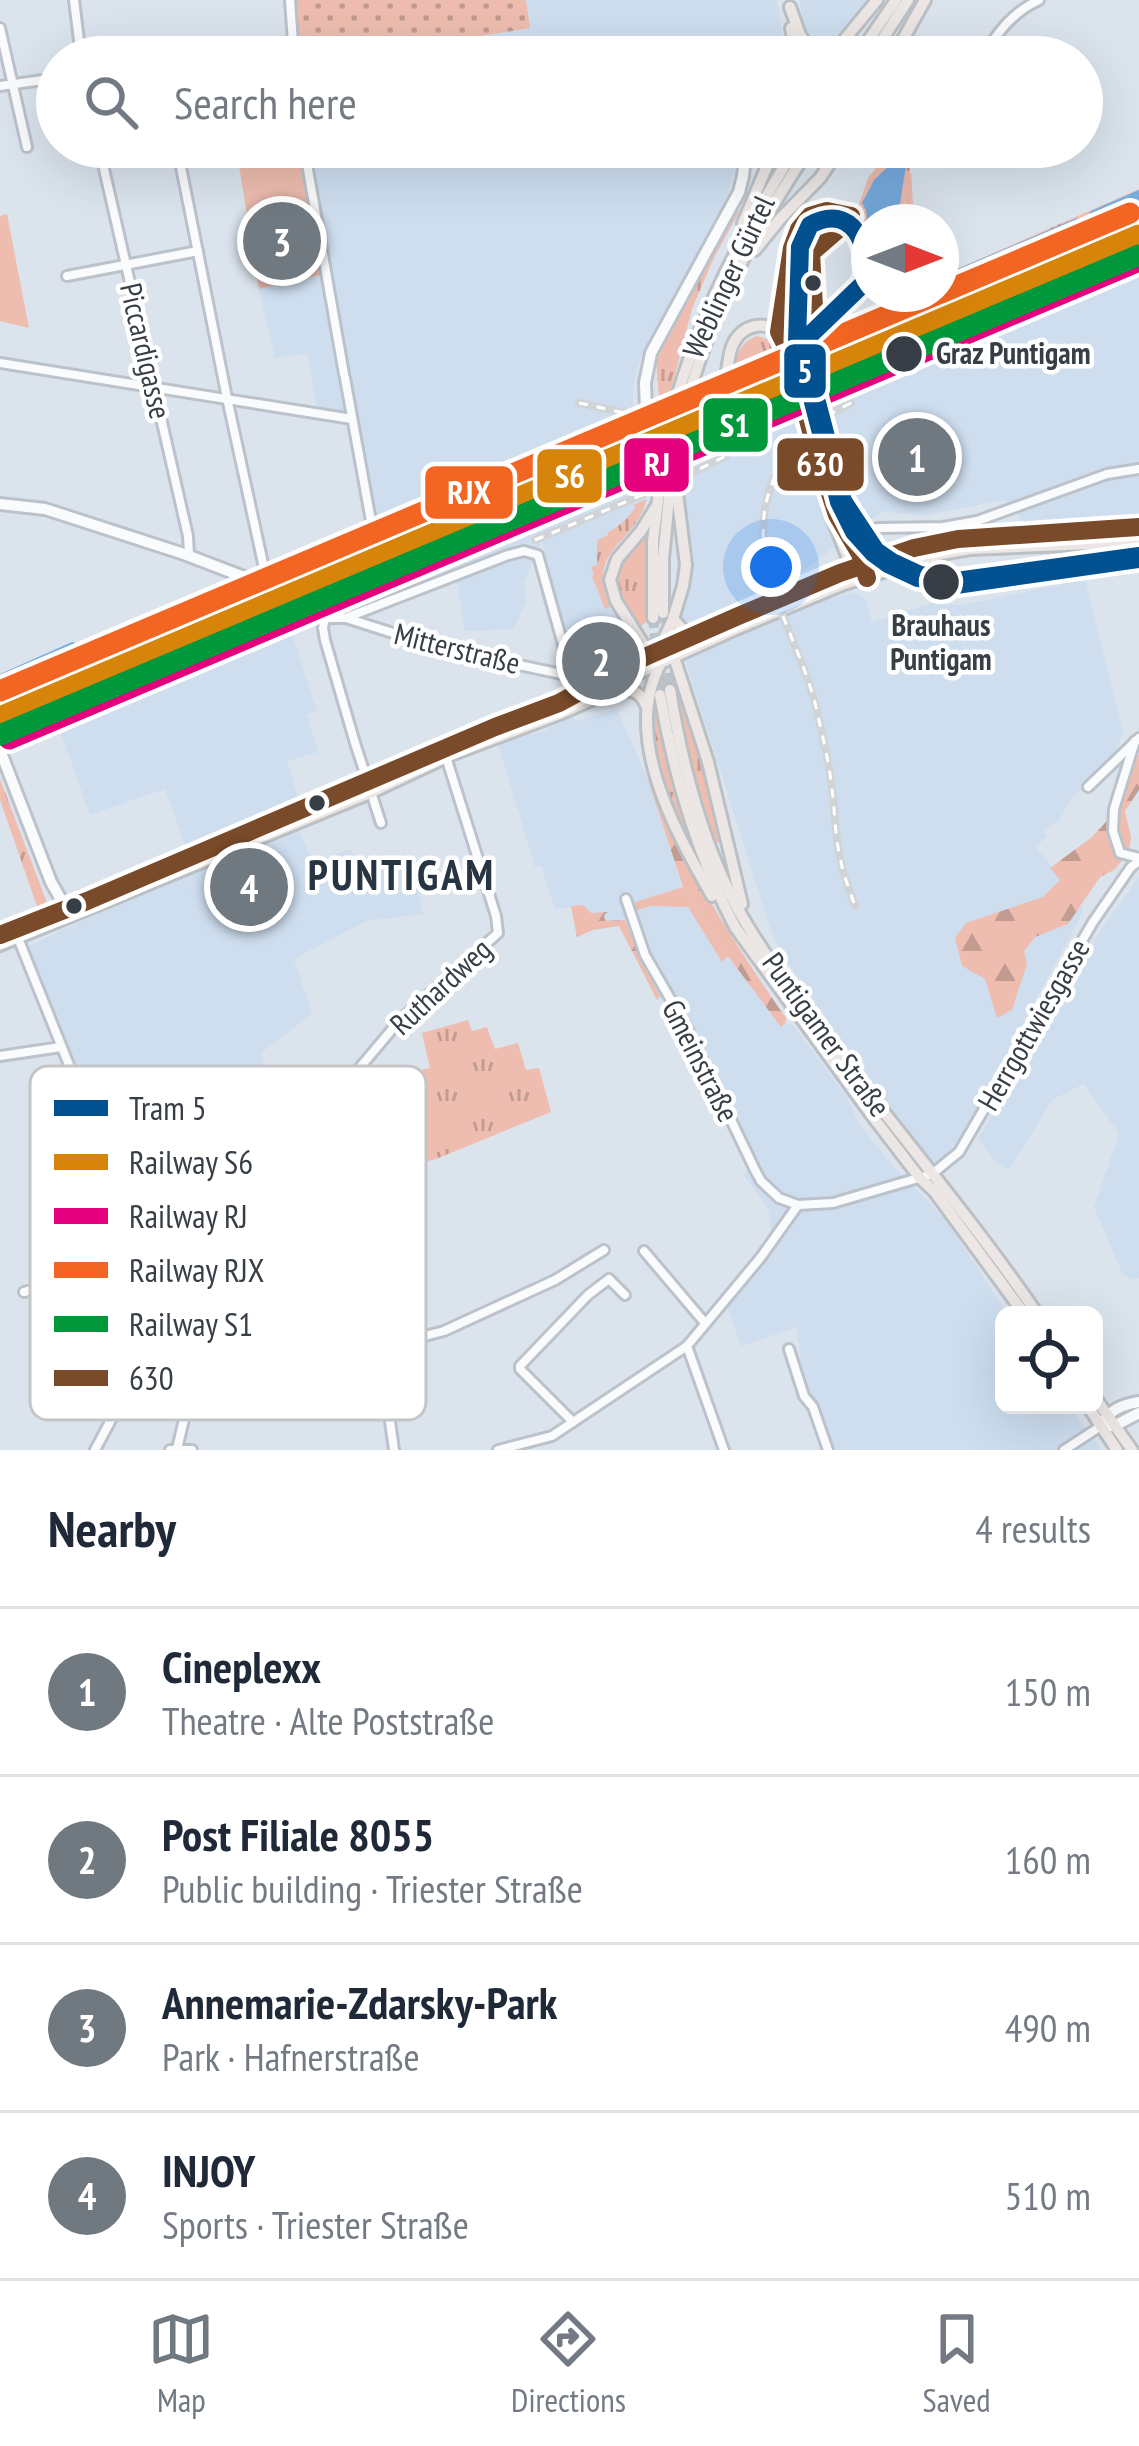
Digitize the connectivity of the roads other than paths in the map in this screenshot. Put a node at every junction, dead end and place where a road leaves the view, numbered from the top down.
1 (74, 0) edge
2 (290, 0) edge
3 (877, 0) edge
4 (896, 0) edge
5 (908, 0) edge
6 (925, 0) edge
7 (1040, 0) edge
8 (789, 3) edge
9 (914, 20) junction
10 (0, 28) edge
11 (78, 36) edge
12 (293, 36) edge
13 (793, 36) edge
14 (801, 36) edge
15 (847, 36) edge
16 (871, 36) edge
17 (885, 36) edge
18 (906, 36) edge
19 (909, 36) edge
20 (996, 36) edge
21 (36, 81) edge
22 (13, 84) junction
23 (0, 86) edge
24 (27, 147) dead end
25 (104, 168) edge
26 (181, 168) edge
27 (308, 168) edge
28 (744, 168) edge
29 (766, 168) edge
30 (784, 168) edge
31 (797, 168) edge
32 (826, 168) edge
33 (739, 244) junction
34 (198, 251) junction
35 (125, 264) junction
36 (67, 276) dead end
37 (729, 287) junction
38 (0, 363) edge
39 (795, 371) tunnel mouth
40 (153, 388) junction
41 (227, 398) junction
42 (646, 410) junction
43 (675, 414) junction
44 (352, 419) junction
45 (640, 428) junction
46 (812, 434) tunnel mouth
47 (816, 451) junction
48 (1139, 469) edge
49 (665, 492) junction
50 (0, 504) edge
51 (1139, 527) edge
52 (854, 542) junction
53 (1139, 542) edge
54 (376, 543) junction
55 (189, 556) junction
56 (858, 567) junction
57 (867, 578) junction
58 (263, 584) junction
59 (663, 617) junction
60 (346, 618) junction
61 (702, 632) junction
62 (661, 656) junction
63 (572, 676) junction
64 (602, 688) junction
65 (665, 693) tunnel mouth
66 (646, 705) junction
67 (670, 725) junction
68 (1137, 740) edge
69 (0, 749) edge
70 (446, 757) junction
71 (369, 787) junction
72 (1088, 787) dead end
73 (381, 823) dead end
74 (1139, 860) edge
75 (626, 899) dead end
76 (69, 913) junction
77 (735, 927) junction
78 (750, 930) junction
79 (0, 935) edge
80 (18, 938) junction
81 (0, 945) edge
82 (61, 1047) junction
83 (0, 1057) edge
84 (69, 1066) edge
85 (361, 1066) edge
86 (926, 1175) junction
87 (798, 1205) junction
88 (604, 1250) dead end
89 (644, 1251) dead end
90 (30, 1290) edge
91 (24, 1292) dead end
92 (625, 1295) dead end
93 (1018, 1306) edge
94 (1032, 1306) edge
95 (706, 1324) junction
96 (426, 1336) edge
97 (687, 1346) junction
98 (789, 1349) dead end
99 (1139, 1402) edge
100 (1139, 1413) edge
101 (1098, 1414) edge
102 (1103, 1414) edge
103 (111, 1420) edge
104 (182, 1420) edge
105 (390, 1420) edge
106 (573, 1422) junction
107 (1107, 1422) junction
108 (95, 1450) edge
109 (174, 1450) edge
110 (192, 1450) edge
111 (394, 1450) edge
112 (498, 1450) edge
113 (724, 1450) edge
114 (828, 1450) edge
115 (1064, 1450) edge
116 (1117, 1450) edge
117 (1132, 1450) edge

1 - 11 street
2 - 12 street
3 - 15 main road
4 - 16 main road
5 - 17 main road
6 - 9 main road
7 - 20 street
8 - 13 main road
8 - 14 main road
9 - 18 main road
9 - 19 main road
10 - 22 street
21 - 22 street
22 - 23 street
22 - 24 street
25 - 35 street, Piccardigasse
26 - 34 street
27 - 44 street
28 - 42 street
29 - 33 main road
30 - 33 main road, Weblinger Gürtel
31 - 37 main road, Weblinger Gürtel
32 - 37 main road
33 - 43 main road, Weblinger Gürtel
34 - 35 street
34 - 41 street
35 - 36 street
35 - 40 street, Piccardigasse
37 - 43 main road, Weblinger Gürtel
38 - 40 street
39 - 43 main road
40 - 41 street
40 - 55 street, Piccardigasse
41 - 44 street
41 - 58 street
42 - 43 street
42 - 45 street
43 - 45 street
44 - 54 street
45 - 54 street
46 - 47 main road
47 - 52 main road
47 - 56 main road
48 - 52 street
49 - 59 main road
49 - 59 main road
49 - 59 main road
49 - 62 main road
50 - 55 street
51 - 56 main road
52 - 56 main road
53 - 57 main road
54 - 58 street
55 - 58 street
56 - 57 main road
56 - 61 main road
57 - 62 main road
59 - 61 main road
59 - 62 main road
60 - 63 street, Mitterstraße
60 - 63 street
60 - 71 street
61 - 62 main road
62 - 64 main road
62 - 64 main road
62 - 66 main road
62 - 78 main road
63 - 64 street, Mitterstraße
64 - 66 main road
64 - 70 main road
64 - 71 main road
65 - 67 main road
66 - 77 main road
67 - 77 main road, Puntigamer Straße
67 - 78 main road, Puntigamer Straße
68 - 72 street
68 - 74 street
69 - 76 street
70 - 71 main road
70 - 85 street, Ruthardweg
71 - 73 street
71 - 76 main road
74 - 86 street, Herrgottwiesgasse
75 - 87 street, Gmeinstraße
76 - 79 main road
76 - 80 main road
77 - 86 main road, Puntigamer Straße
78 - 86 main road, Puntigamer Straße
80 - 81 main road
80 - 82 street
82 - 83 street
82 - 84 street
86 - 87 street
86 - 93 main road, Puntigamer Straße
86 - 94 main road, Puntigamer Straße
87 - 95 street
88 - 96 street
89 - 95 street
90 - 91 street
92 - 106 street
95 - 97 street
97 - 106 street
97 - 113 street
98 - 114 street
99 - 107 street
100 - 107 street
101 - 107 main road
102 - 107 main road
103 - 108 street, Ruthardweg
104 - 109 street
105 - 111 street
106 - 112 street
107 - 115 street
107 - 116 main road
107 - 117 main road
109 - 110 street

